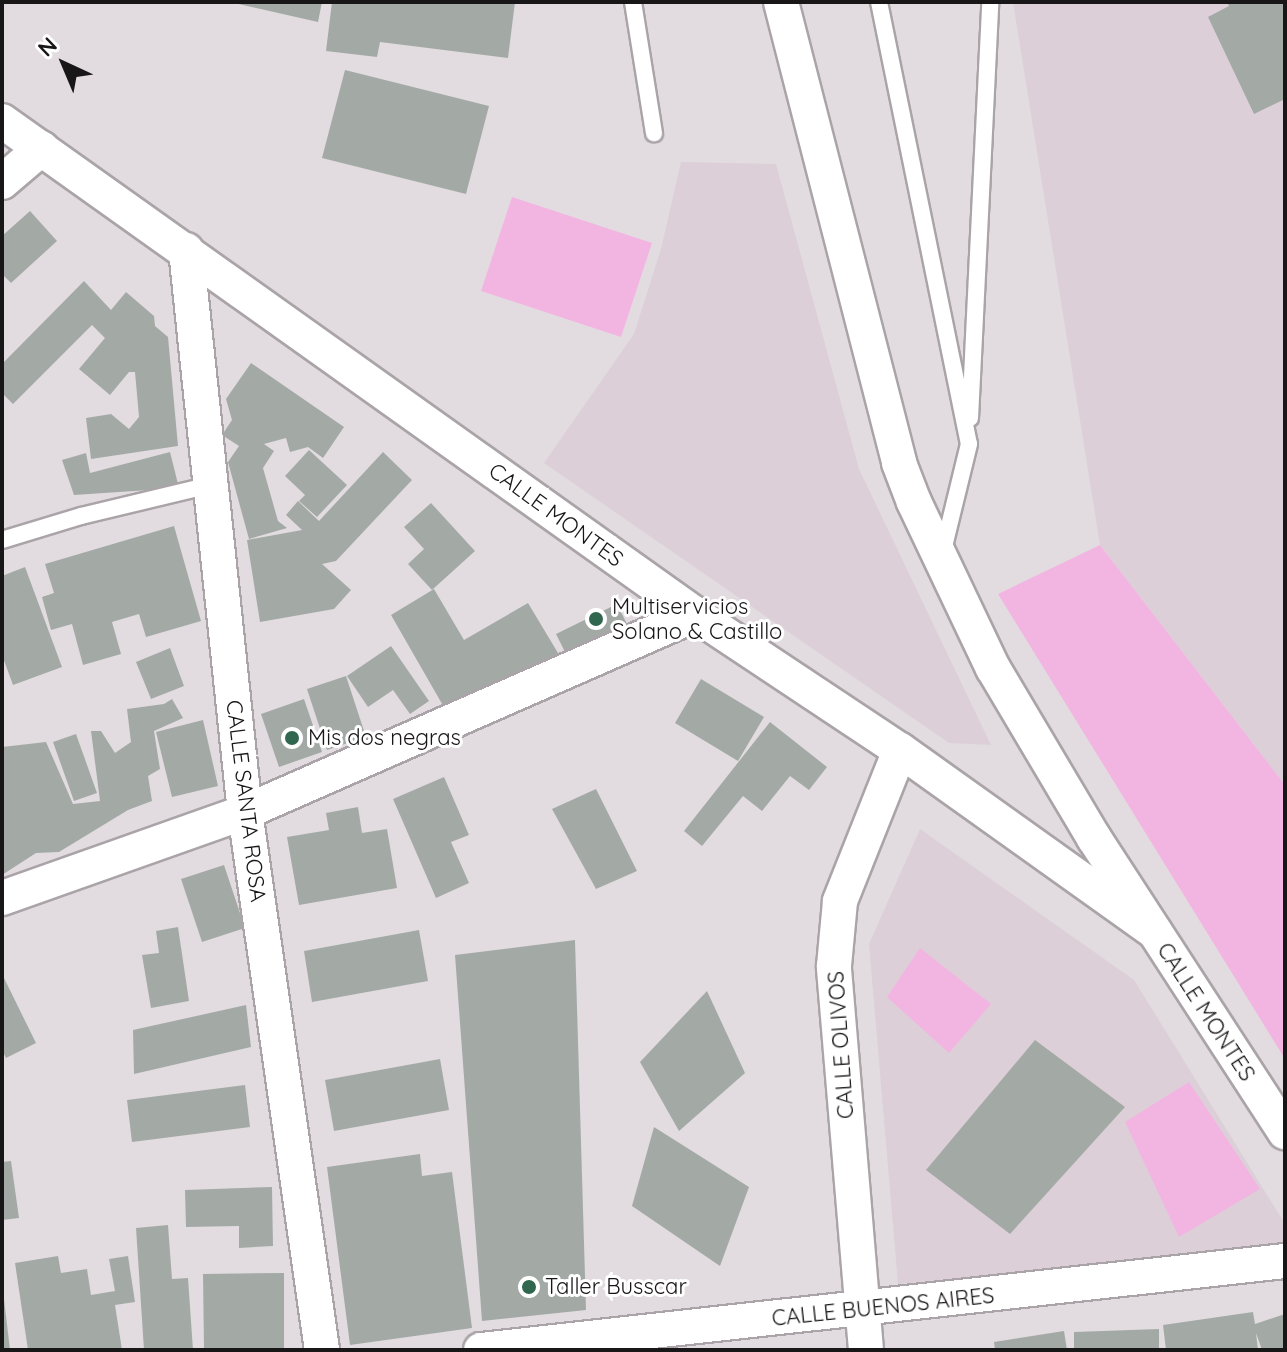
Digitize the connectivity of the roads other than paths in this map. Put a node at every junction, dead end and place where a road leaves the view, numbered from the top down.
1 (633, 2) edge
2 (781, 2) edge
3 (879, 2) edge
4 (990, 2) edge
5 (2, 121) edge
6 (654, 133) dead end
7 (42, 148) junction
8 (2, 182) edge
9 (186, 250) junction
10 (969, 444) junction
11 (210, 485) junction
12 (2, 540) edge
13 (941, 561) junction
14 (695, 614) junction
15 (900, 750) junction
16 (245, 812) junction
17 (2, 898) edge
18 (1154, 931) junction
19 (1285, 1132) edge
20 (1285, 1261) edge
21 (863, 1310) junction
22 (322, 1350) edge
23 (481, 1350) edge
24 (866, 1350) edge

1 - 6 lane
2 - 13 street, CALLE MONTES
3 - 10 lane
4 - 10 lane
5 - 7 street, CALLE MONTES
7 - 8 street
7 - 9 street, CALLE MONTES
9 - 11 street, CALLE SANTA ROSA
9 - 14 street, CALLE MONTES
10 - 13 lane
11 - 12 lane
11 - 16 street, CALLE SANTA ROSA
13 - 18 street, CALLE MONTES
14 - 15 street, CALLE MONTES
14 - 16 street
15 - 18 street, CALLE MONTES
15 - 21 street, CALLE OLIVOS
16 - 17 street
16 - 22 street, CALLE SANTA ROSA
18 - 19 street, CALLE MONTES
20 - 21 street, CALLE BUENOS AIRES
21 - 23 street, CALLE BUENOS AIRES
21 - 24 street, CALLE OLIVOS

